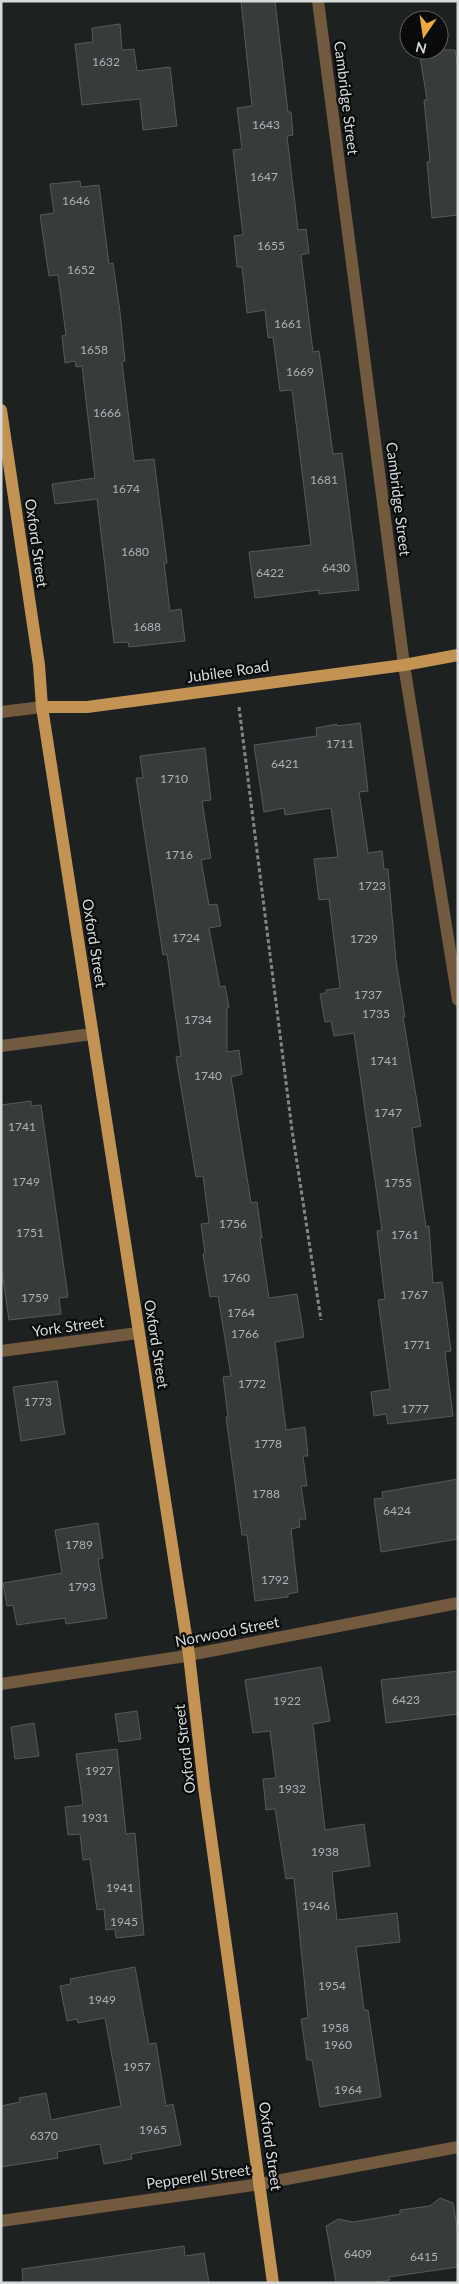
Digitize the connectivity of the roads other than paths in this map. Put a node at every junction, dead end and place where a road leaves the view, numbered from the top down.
1 (318, 1) edge
2 (1, 410) edge
3 (458, 655) edge
4 (404, 665) junction
5 (42, 707) junction
6 (1, 712) edge
7 (458, 1000) edge
8 (92, 1034) junction
9 (1, 1046) edge
10 (138, 1333) junction
11 (1, 1351) edge
12 (458, 1603) edge
13 (189, 1655) junction
14 (1, 1684) edge
15 (458, 2147) edge
16 (260, 2184) junction
17 (1, 2221) edge
18 (273, 2283) edge

1 - 4 street, Cambridge Street
2 - 5 main road, Oxford Street
3 - 4 main road, Jubilee Road
4 - 5 main road, Jubilee Road
4 - 7 street, Cambridge Street
5 - 6 street, Jubilee Road
5 - 8 main road, Oxford Street
8 - 9 street
8 - 10 main road, Oxford Street
10 - 11 street, York Street
10 - 13 main road, Oxford Street
12 - 13 street, Norwood Street
13 - 14 street, Norwood Street
13 - 16 main road, Oxford Street
15 - 16 street, Pepperell Street
16 - 17 street, Pepperell Street
16 - 18 main road, Oxford Street

